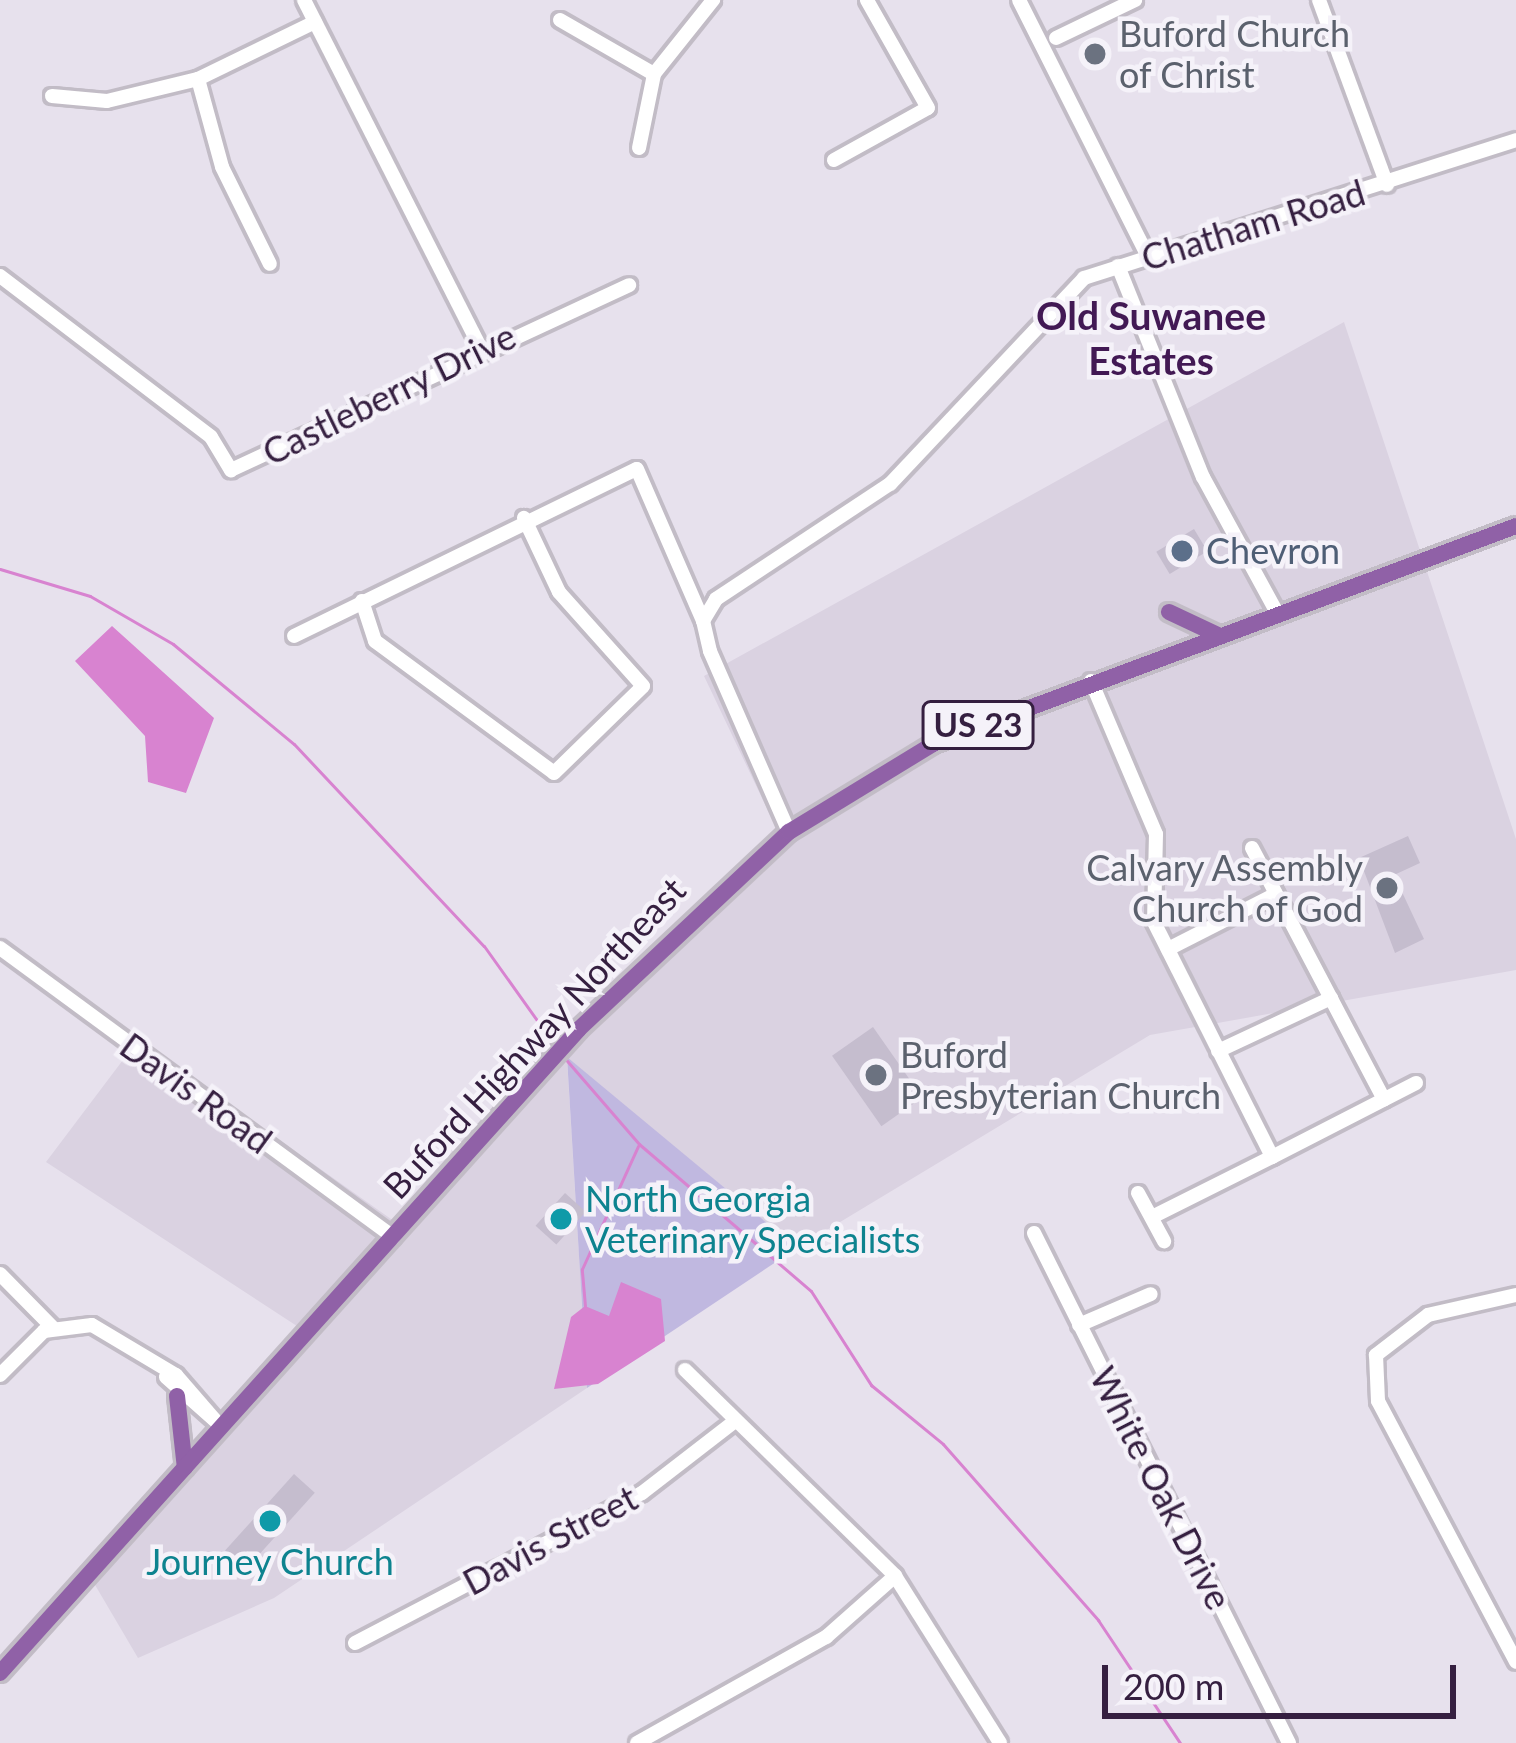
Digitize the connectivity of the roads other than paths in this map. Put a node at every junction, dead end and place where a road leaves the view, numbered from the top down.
1 (304, 0) edge
2 (712, 0) edge
3 (867, 0) edge
4 (1019, 0) edge
5 (1135, 0) edge
6 (1319, 0) edge
7 (560, 20) dead end
8 (315, 22) junction
9 (1056, 38) dead end
10 (654, 74) junction
11 (198, 80) junction
12 (52, 96) dead end
13 (1516, 140) edge
14 (639, 148) dead end
15 (834, 160) dead end
16 (1387, 185) junction
17 (1147, 255) junction
18 (270, 264) dead end
19 (1118, 266) junction
20 (0, 276) edge
21 (629, 285) dead end
22 (482, 351) junction
23 (524, 518) junction
24 (1516, 526) edge
25 (362, 601) junction
26 (1169, 612) dead end
27 (1277, 613) junction
28 (703, 621) junction
29 (1219, 635) junction
30 (294, 636) dead end
31 (1091, 681) junction
32 (790, 832) junction
33 (1252, 848) dead end
34 (1276, 894) junction
35 (0, 949) edge
36 (1168, 949) junction
37 (1331, 998) junction
38 (1218, 1051) junction
39 (1416, 1083) dead end
40 (1384, 1100) junction
41 (1272, 1157) junction
42 (1138, 1193) dead end
43 (1152, 1217) junction
44 (1034, 1233) dead end
45 (393, 1238) junction
46 (1164, 1241) dead end
47 (0, 1274) edge
48 (1151, 1294) dead end
49 (1516, 1295) edge
50 (1079, 1325) junction
51 (53, 1328) junction
52 (685, 1370) dead end
53 (0, 1375) edge
54 (166, 1377) junction
55 (177, 1396) junction
56 (735, 1421) junction
57 (218, 1423) junction
58 (184, 1468) junction
59 (895, 1576) junction
60 (355, 1643) dead end
61 (1516, 1662) edge
62 (0, 1673) edge
63 (637, 1743) edge
64 (1000, 1743) edge
65 (1289, 1743) edge

1 - 8 street
2 - 10 street
3 - 15 street
4 - 17 street
5 - 9 street
6 - 16 street
7 - 10 street
8 - 11 street
8 - 22 street
10 - 14 street
11 - 12 street
11 - 18 street
13 - 16 street, Chatham Road
16 - 17 street, Chatham Road
17 - 19 street, Chatham Road
19 - 27 street
19 - 28 street, Chatham Road
20 - 22 street, Castleberry Drive
21 - 22 street, Castleberry Drive
23 - 25 street
23 - 25 street
23 - 28 street
24 - 27 main road, Buford Highway Northeast / US 23
25 - 30 street
26 - 29 main road
27 - 29 main road, Buford Highway Northeast / US 23
28 - 32 street
29 - 31 main road, Buford Highway Northeast / US 23
31 - 32 main road, Buford Highway Northeast / US 23
31 - 36 street
32 - 45 main road, Buford Highway Northeast / US 23
33 - 34 street
34 - 36 street
34 - 37 street
35 - 45 street, Davis Road
36 - 38 street
37 - 38 street
37 - 40 street
38 - 41 street
39 - 40 street
40 - 41 street
41 - 43 street
42 - 43 street
43 - 46 street
44 - 50 street, White Oak Drive
45 - 57 main road, Buford Highway Northeast / US 23
47 - 51 street
48 - 50 street
49 - 61 street
50 - 65 street, White Oak Drive
51 - 53 street
51 - 54 street
52 - 56 street
54 - 55 street
54 - 57 street
55 - 57 street
55 - 58 main road
56 - 59 street
56 - 60 street, Davis Street
57 - 58 main road, Buford Highway Northeast / US 23
58 - 62 main road, Buford Highway Northeast / US 23
59 - 63 street
59 - 64 street

